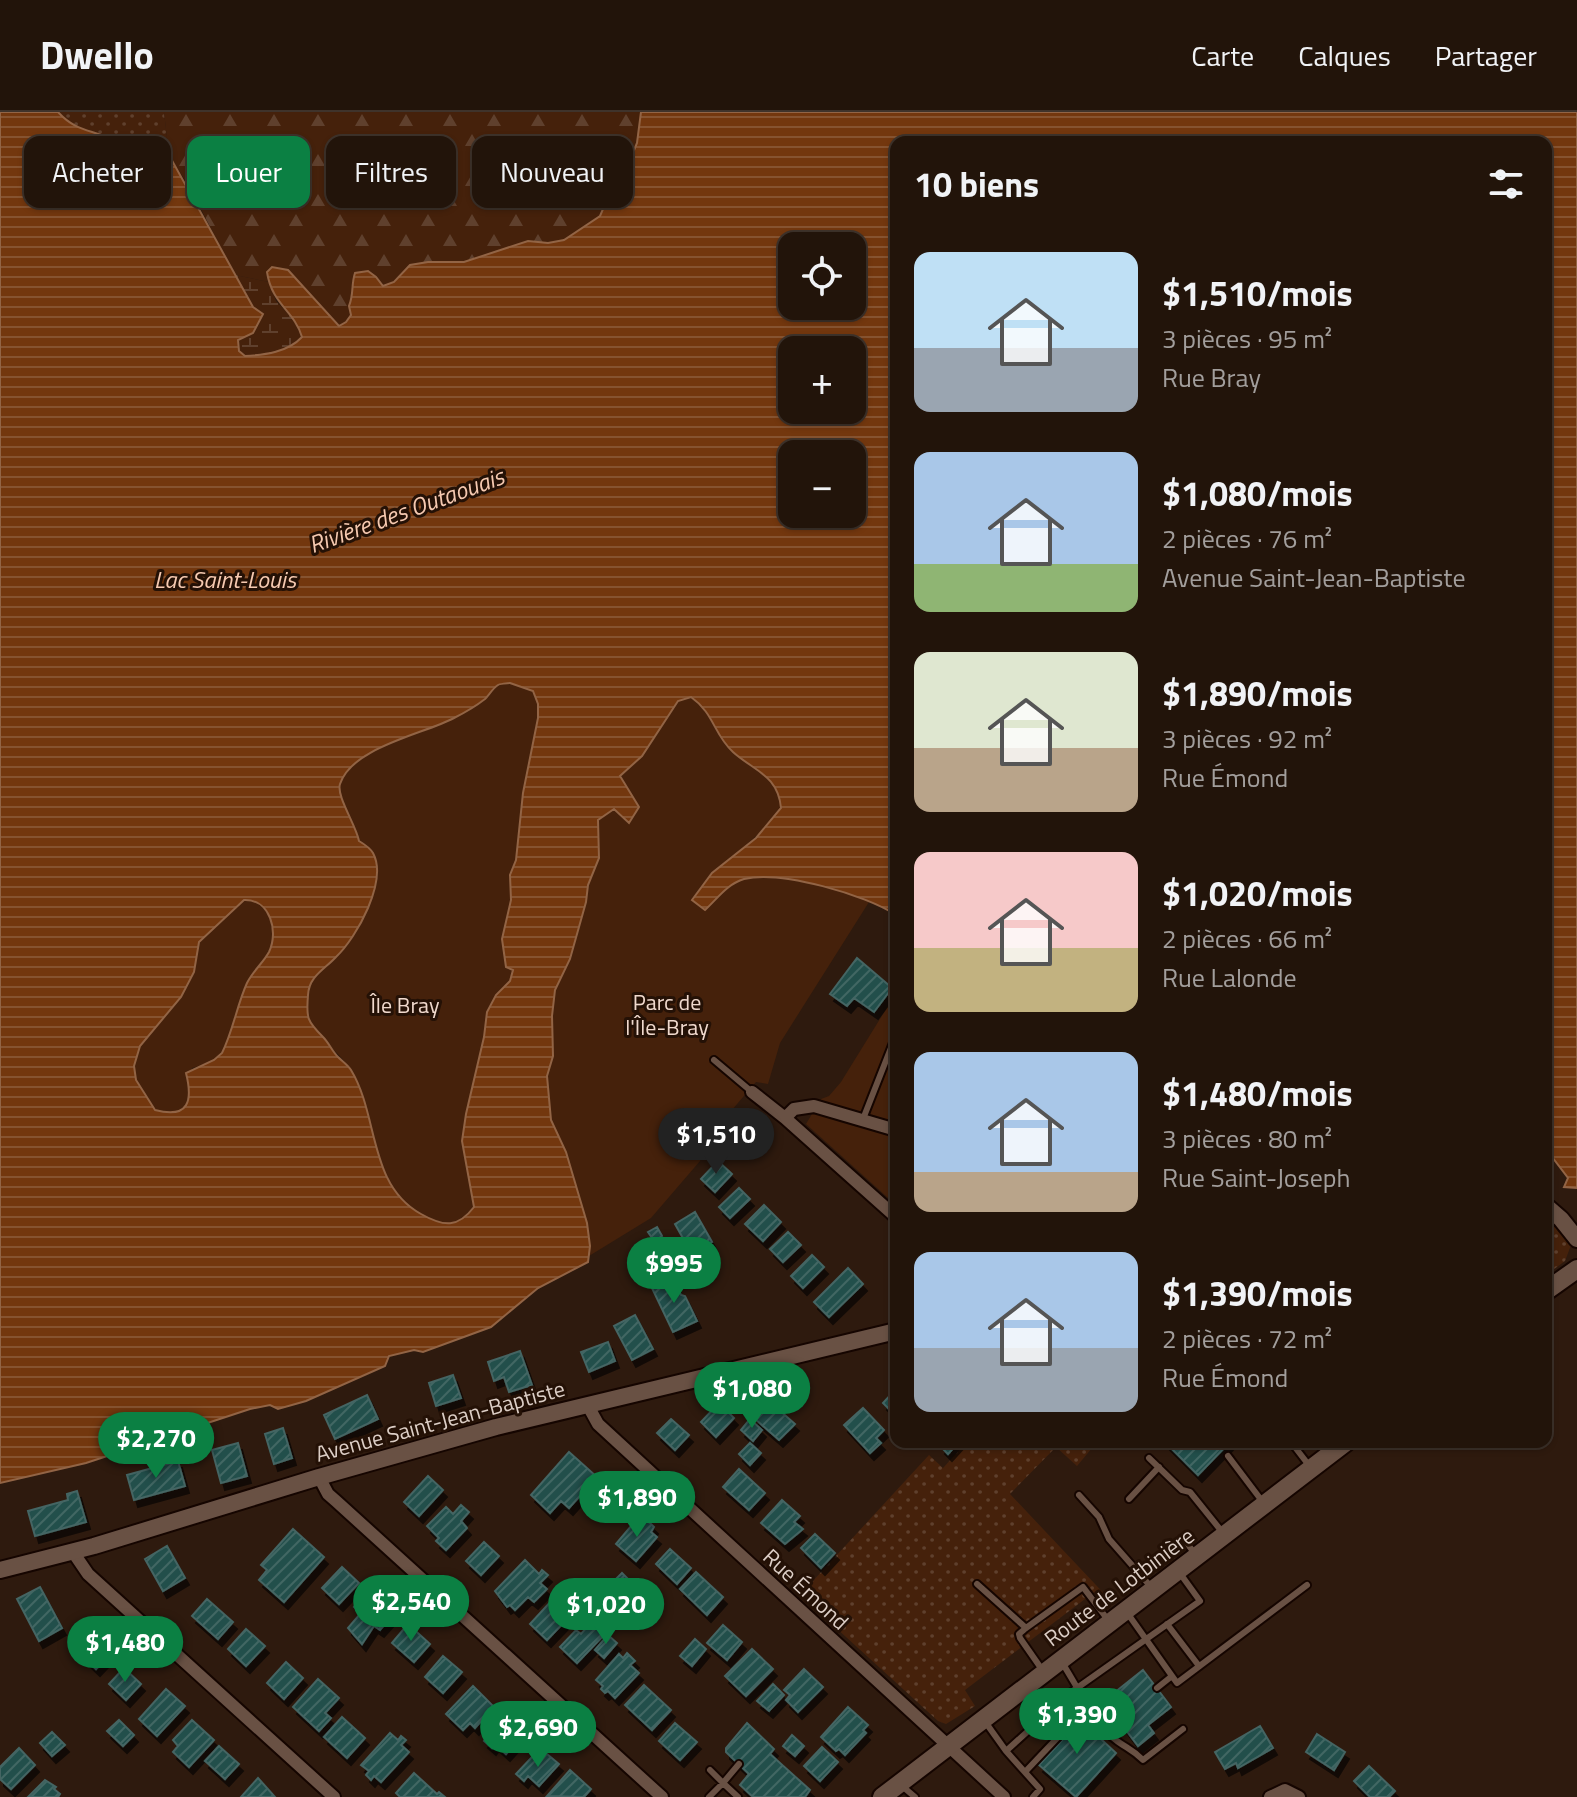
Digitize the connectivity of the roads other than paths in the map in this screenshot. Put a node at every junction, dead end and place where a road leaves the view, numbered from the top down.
1 (890, 1050) edge
2 (714, 1060) dead end
3 (752, 1092) joint
4 (785, 1118) junction
5 (863, 1119) junction
6 (890, 1128) edge
7 (890, 1212) edge
8 (1552, 1212) edge
9 (1577, 1239) edge
10 (1577, 1269) edge
11 (1552, 1287) edge
12 (890, 1332) edge
13 (587, 1404) junction
14 (1296, 1448) edge
15 (1336, 1448) edge
16 (1228, 1456) dead end
17 (1149, 1458) dead end
18 (1159, 1467) junction
19 (1312, 1469) junction
20 (319, 1477) junction
21 (1079, 1495) dead end
22 (1129, 1499) dead end
23 (1265, 1506) junction
24 (1225, 1536) junction
25 (1183, 1538) dead end
26 (73, 1552) junction
27 (1197, 1557) junction
28 (0, 1570) edge
29 (1179, 1572) junction
30 (977, 1584) dead end
31 (1307, 1585) dead end
32 (1154, 1590) junction
33 (1126, 1611) junction
34 (1110, 1623) junction
35 (1167, 1624) junction
36 (1026, 1628) junction
37 (1145, 1640) junction
38 (1061, 1661) junction
39 (1199, 1666) junction
40 (1045, 1673) junction
41 (1172, 1676) junction
42 (1078, 1687) junction
43 (1157, 1688) dead end
44 (1053, 1708) junction
45 (984, 1720) junction
46 (1065, 1720) dead end
47 (1183, 1729) dead end
48 (1061, 1734) dead end
49 (948, 1747) junction
50 (1006, 1751) junction
51 (739, 1764) dead end
52 (710, 1770) dead end
53 (1025, 1772) junction
54 (723, 1783) junction
55 (900, 1784) junction
56 (334, 1797) edge
57 (662, 1797) edge
58 (709, 1797) edge
59 (738, 1797) edge
60 (882, 1797) edge
61 (915, 1797) edge
62 (1003, 1797) edge
63 (1033, 1797) edge
64 (1270, 1797) edge
65 (1299, 1797) edge

1 - 5 lane
2 - 3 lane
3 - 4 street
4 - 5 street
4 - 7 street
5 - 6 street
8 - 9 street
10 - 11 main road
12 - 13 street, Avenue Saint-Jean-Baptiste
13 - 20 street, Avenue Saint-Jean-Baptiste
13 - 49 street, Rue Émond
14 - 19 lane
15 - 19 main road, Route de Lotbinière
16 - 23 lane
17 - 18 lane
18 - 22 lane
18 - 24 lane
19 - 23 main road, Route de Lotbinière
20 - 26 street, Avenue Saint-Jean-Baptiste
20 - 57 street
21 - 32 lane
23 - 24 main road, Route de Lotbinière
24 - 27 main road, Route de Lotbinière
25 - 27 lane
26 - 28 street, Avenue Saint-Jean-Baptiste
26 - 56 street
27 - 29 main road, Route de Lotbinière
29 - 32 main road, Route de Lotbinière
29 - 35 lane
30 - 36 lane
31 - 39 lane
32 - 33 main road, Route de Lotbinière
33 - 34 main road, Route de Lotbinière
33 - 37 lane
34 - 36 lane
34 - 38 main road, Route de Lotbinière
35 - 37 lane
35 - 39 lane
36 - 40 lane
37 - 41 lane
37 - 42 lane
38 - 40 main road, Route de Lotbinière
38 - 42 lane
39 - 41 lane
40 - 45 main road, Route de Lotbinière
41 - 43 lane
42 - 44 lane
42 - 47 lane
44 - 46 lane
44 - 50 lane
45 - 49 main road, Route de Lotbinière
45 - 50 lane
48 - 53 lane
49 - 55 main road, Route de Lotbinière
49 - 62 street, Rue Émond
50 - 53 lane
51 - 54 lane
52 - 54 lane
53 - 63 lane
54 - 58 lane
54 - 59 lane
55 - 60 main road, Route de Lotbinière
55 - 61 lane
64 - 65 street

